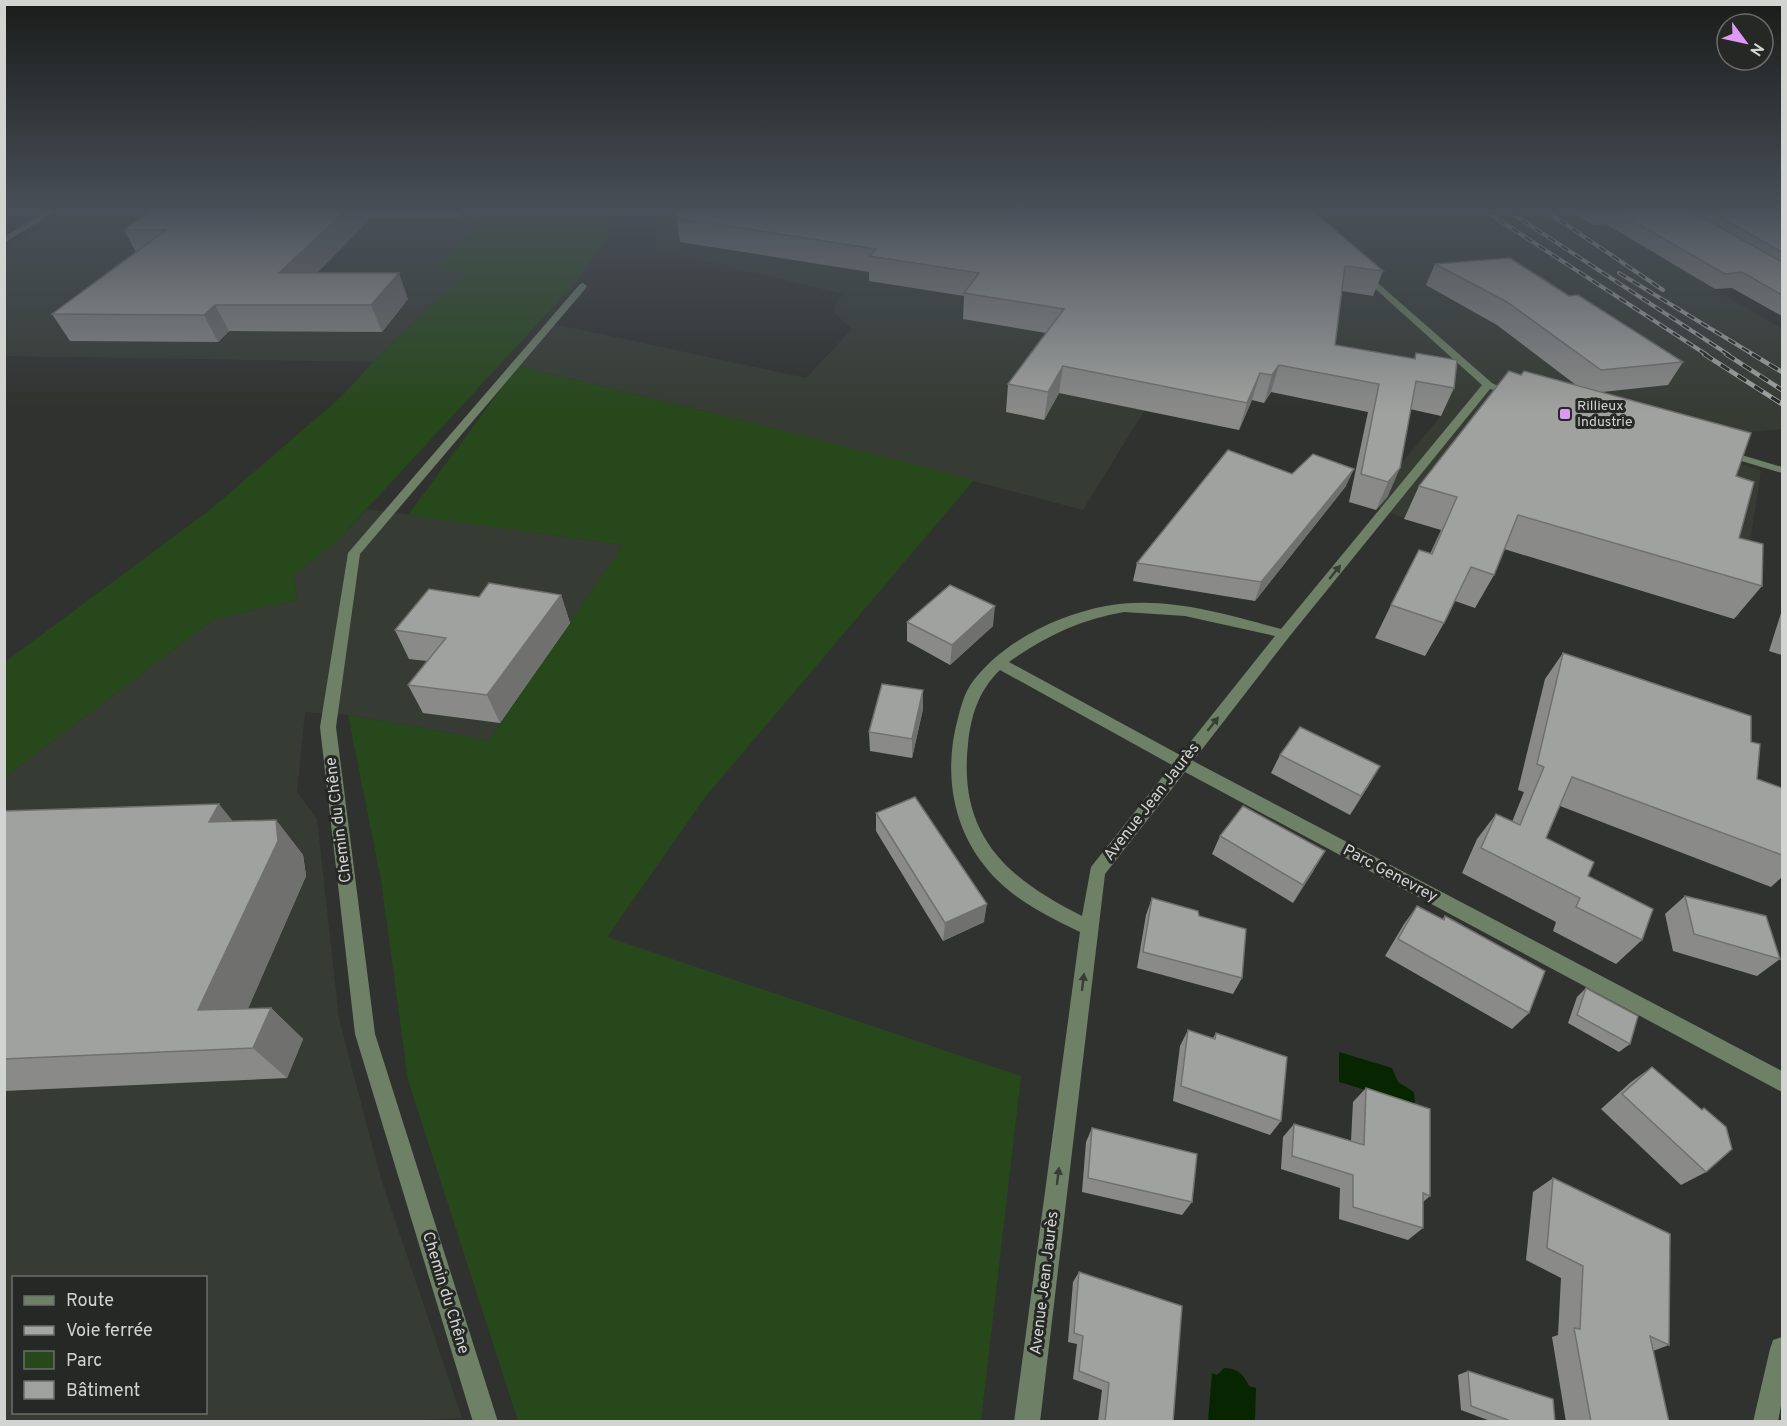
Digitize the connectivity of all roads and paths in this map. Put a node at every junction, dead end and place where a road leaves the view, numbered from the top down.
1 (1368, 278) edge
2 (583, 286) dead end
3 (1488, 385) junction
4 (1509, 391) edge
5 (1713, 449) edge
6 (1782, 470) edge
7 (1284, 634) junction
8 (999, 663) junction
9 (1182, 764) junction
10 (1090, 928) junction
11 (1782, 1082) edge
12 (1782, 1349) edge
13 (486, 1422) edge
14 (1027, 1422) edge
15 (1765, 1422) edge

1 - 3 street
2 - 13 street, Chemin du Chêne
3 - 4 street
7 -> 3 street, Avenue Jean Jaurès
5 - 6 street
7 - 8 street
9 -> 7 street, Avenue Jean Jaurès
8 - 9 street, Parc Genevrey
8 - 10 street
9 - 10 street, Avenue Jean Jaurès
9 - 11 street, Parc Genevrey
14 -> 10 street, Avenue Jean Jaurès
12 - 15 street

